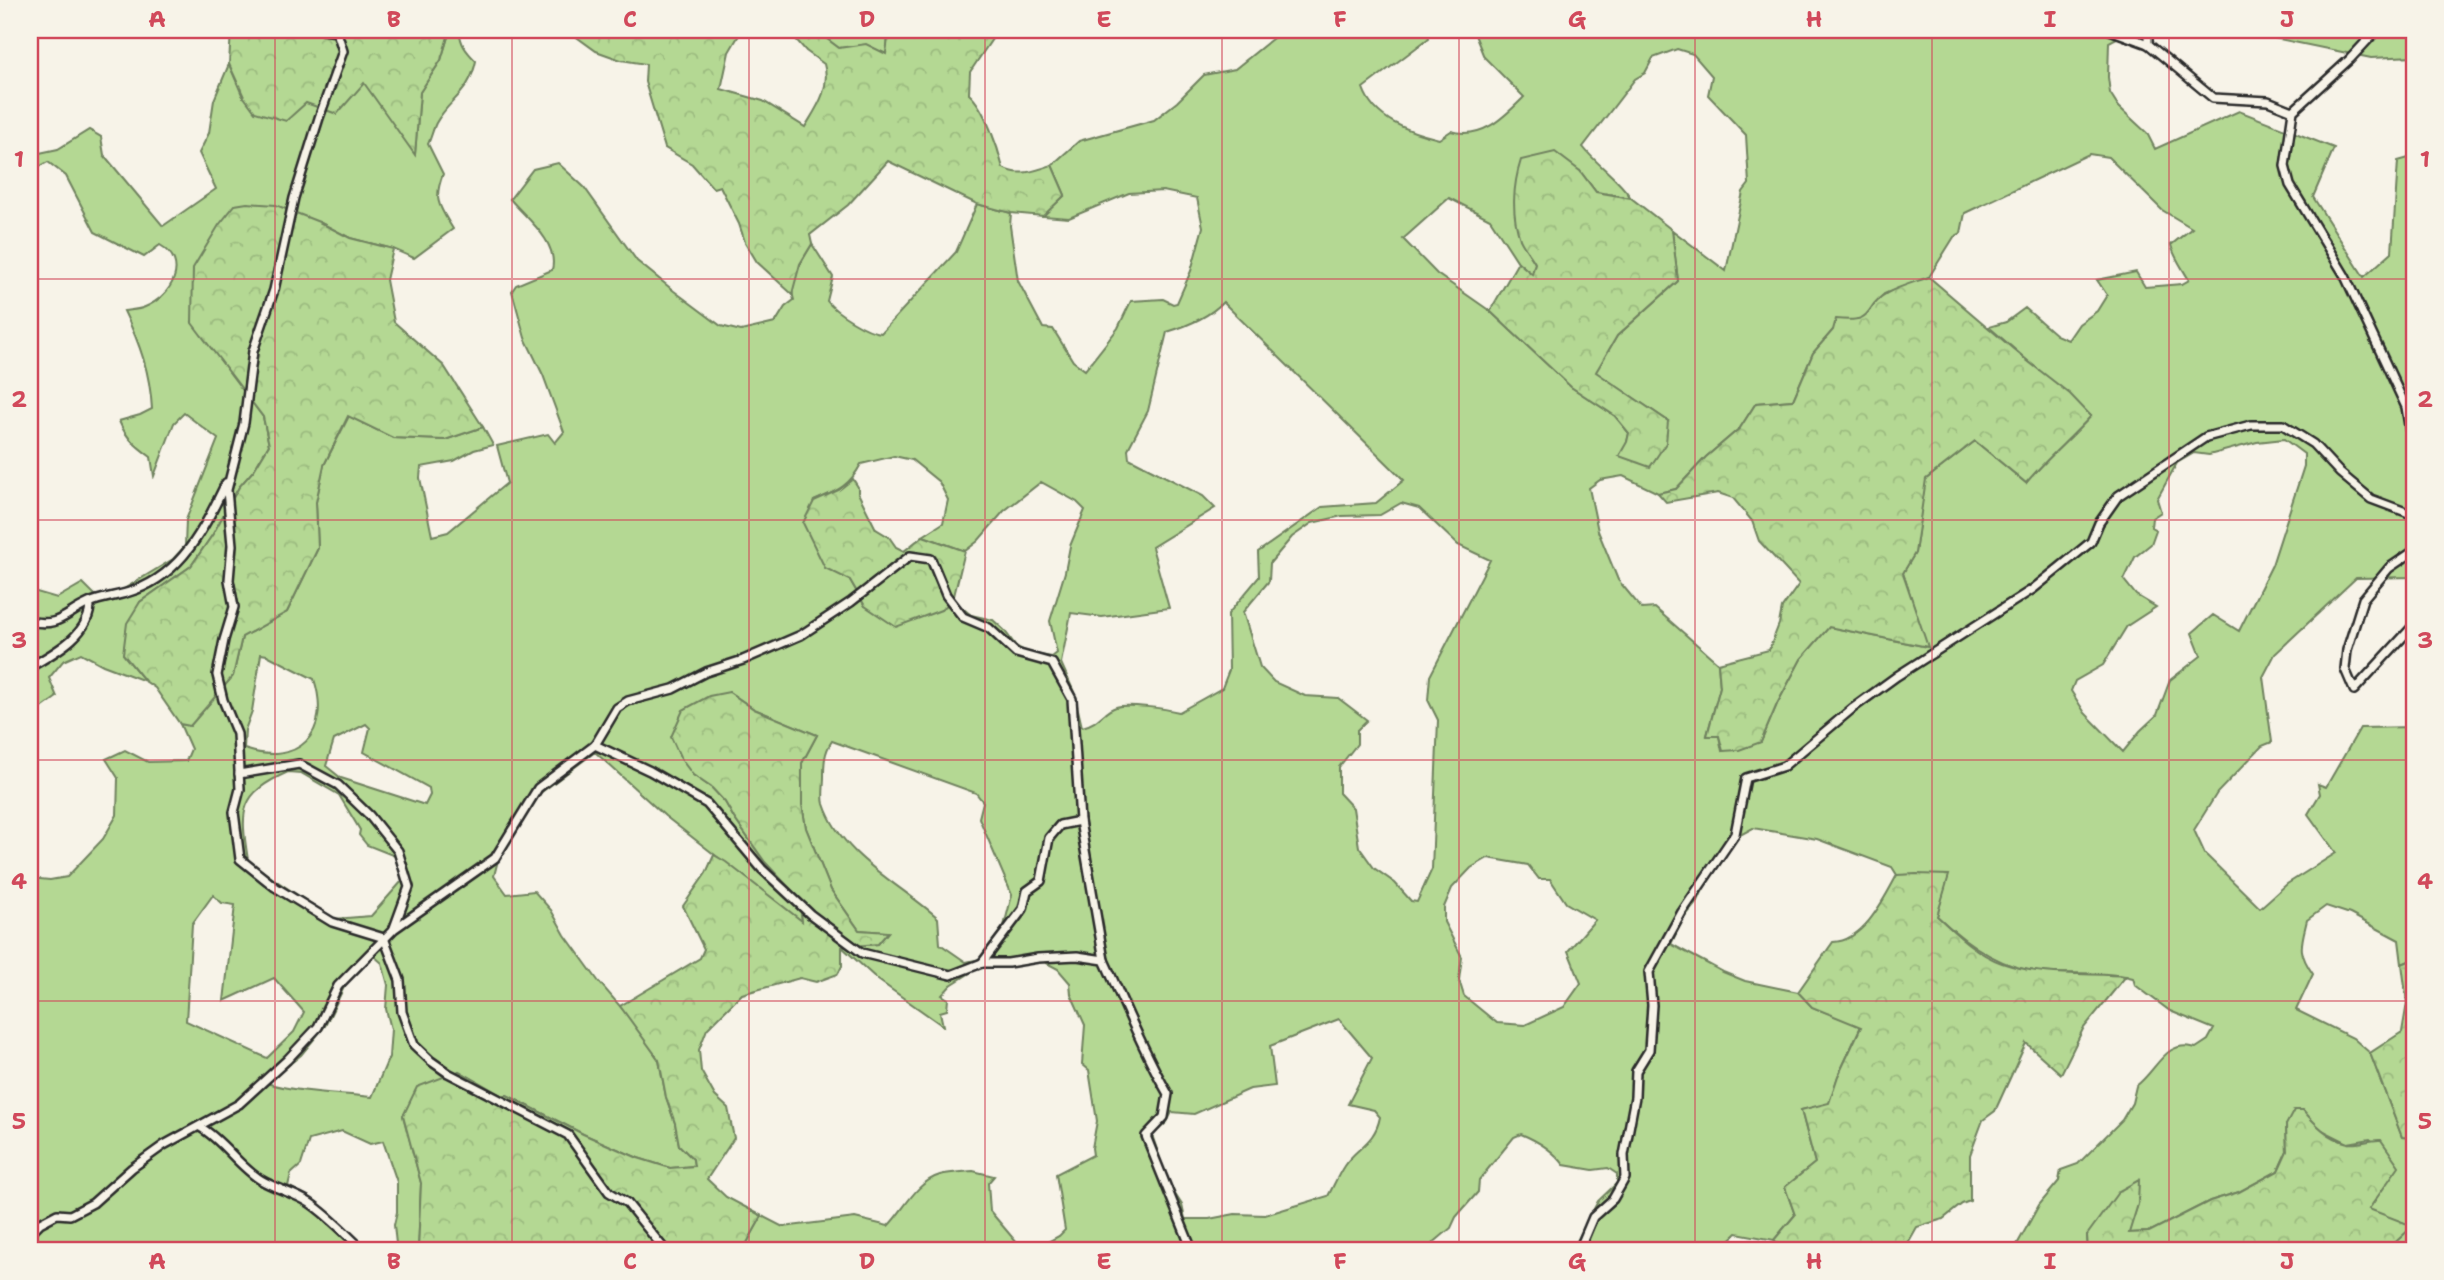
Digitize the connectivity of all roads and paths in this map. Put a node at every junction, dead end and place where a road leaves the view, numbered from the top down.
1 (323, 30) edge
2 (2110, 30) edge
3 (2148, 30) edge
4 (2377, 30) edge
5 (2148, 44) junction
6 (2293, 111) junction
7 (2414, 457) edge
8 (230, 474) junction
9 (2414, 515) edge
10 (2414, 551) edge
11 (90, 603) junction
12 (30, 621) edge
13 (2414, 625) edge
14 (30, 667) edge
15 (595, 746) junction
16 (239, 774) junction
17 (1080, 821) junction
18 (394, 929) junction
19 (384, 938) junction
20 (1104, 960) junction
21 (982, 963) junction
22 (200, 1127) junction
23 (30, 1233) edge
24 (363, 1250) edge
25 (665, 1250) edge
26 (1192, 1250) edge
27 (1579, 1250) edge

1 - 8 street
2 - 5 street
3 - 5 street
4 - 6 street
5 - 6 street
6 - 7 street
8 - 11 street
8 - 16 street
9 - 27 street
10 - 13 street
11 - 12 street
11 - 14 street
15 - 17 street
15 - 18 street
15 - 21 street
16 - 18 street
16 - 19 street
17 - 20 street
17 - 21 street
18 - 19 street
19 - 22 street
19 - 25 street
20 - 21 street
20 - 26 street
22 - 23 street
22 - 24 street

